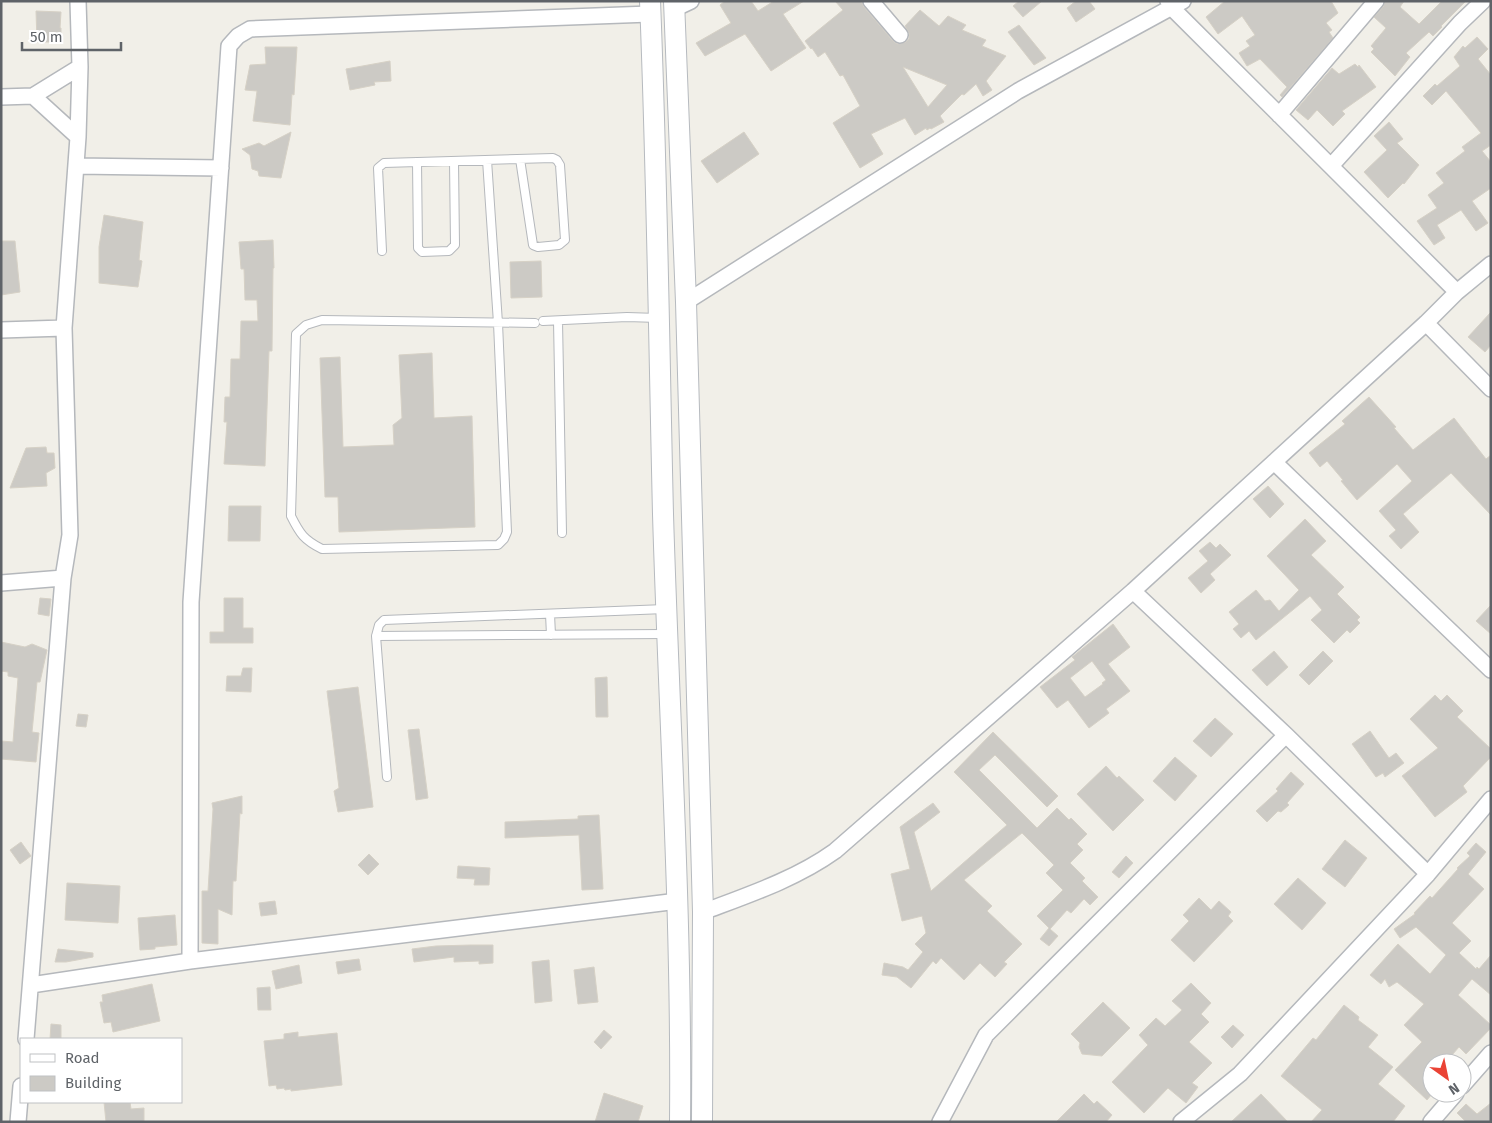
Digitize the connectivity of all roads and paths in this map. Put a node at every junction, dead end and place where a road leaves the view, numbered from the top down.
1 (78, 1) edge
2 (871, 1) edge
3 (1376, 1) edge
4 (1483, 1) edge
5 (680, 4) edge
6 (1174, 4) edge
7 (650, 8) edge
8 (900, 35) dead end
9 (80, 67) junction
10 (33, 96) junction
11 (1, 97) edge
12 (1279, 114) junction
13 (78, 138) junction
14 (520, 159) junction
15 (487, 160) junction
16 (454, 161) junction
17 (417, 162) junction
18 (76, 166) junction
19 (1331, 166) junction
20 (221, 168) junction
21 (382, 251) dead end
22 (1491, 264) edge
23 (1457, 292) junction
24 (686, 302) junction
25 (660, 318) junction
26 (558, 321) junction
27 (498, 323) junction
28 (1426, 323) junction
29 (64, 328) junction
30 (1, 330) edge
31 (1491, 389) edge
32 (1274, 462) junction
33 (562, 533) dead end
34 (63, 578) junction
35 (1, 583) edge
36 (1133, 591) junction
37 (667, 609) junction
38 (550, 614) junction
39 (668, 634) junction
40 (551, 635) junction
41 (376, 636) junction
42 (1491, 670) edge
43 (1286, 735) junction
44 (387, 777) dead end
45 (1491, 799) edge
46 (1428, 874) junction
47 (678, 901) junction
48 (703, 912) junction
49 (190, 961) junction
50 (31, 985) junction
51 (26, 1038) edge
52 (1491, 1053) edge
53 (1472, 1075) edge
54 (20, 1098) edge
55 (1447, 1103) edge
56 (18, 1122) edge
57 (680, 1122) edge
58 (702, 1122) edge
59 (940, 1122) edge
60 (1181, 1122) edge
61 (1431, 1122) edge

1 - 9 street
2 - 8 street
3 - 12 street
4 - 19 street
5 - 24 main road
6 - 12 street
6 - 24 street
7 - 20 street
7 - 25 main road
9 - 10 street
9 - 13 street
10 - 11 street
10 - 13 street
12 - 19 street
13 - 18 street
14 - 14 lane
14 - 15 lane
15 - 16 lane
15 - 27 lane
16 - 17 lane
16 - 17 lane
17 - 21 lane
18 - 20 street
18 - 29 street
19 - 23 street
20 - 49 street
22 - 23 street
23 - 28 street
24 - 48 main road
25 - 26 lane
25 - 37 main road
26 - 27 lane
26 - 33 lane
27 - 27 lane
28 - 31 street
28 - 32 street
29 - 30 street
29 - 34 street
32 - 36 street
32 - 42 street
34 - 35 street
34 - 50 street
36 - 43 street
36 - 48 street
37 - 38 lane
37 - 39 main road
38 - 40 lane
38 - 41 lane
39 - 40 lane
39 - 47 main road
40 - 41 lane
41 - 44 lane
43 - 46 street
43 - 59 street
45 - 46 street
46 - 60 street
47 - 49 street
47 - 57 main road
48 - 58 main road
49 - 50 street
50 - 51 street
52 - 53 street
54 - 56 street
55 - 61 street

